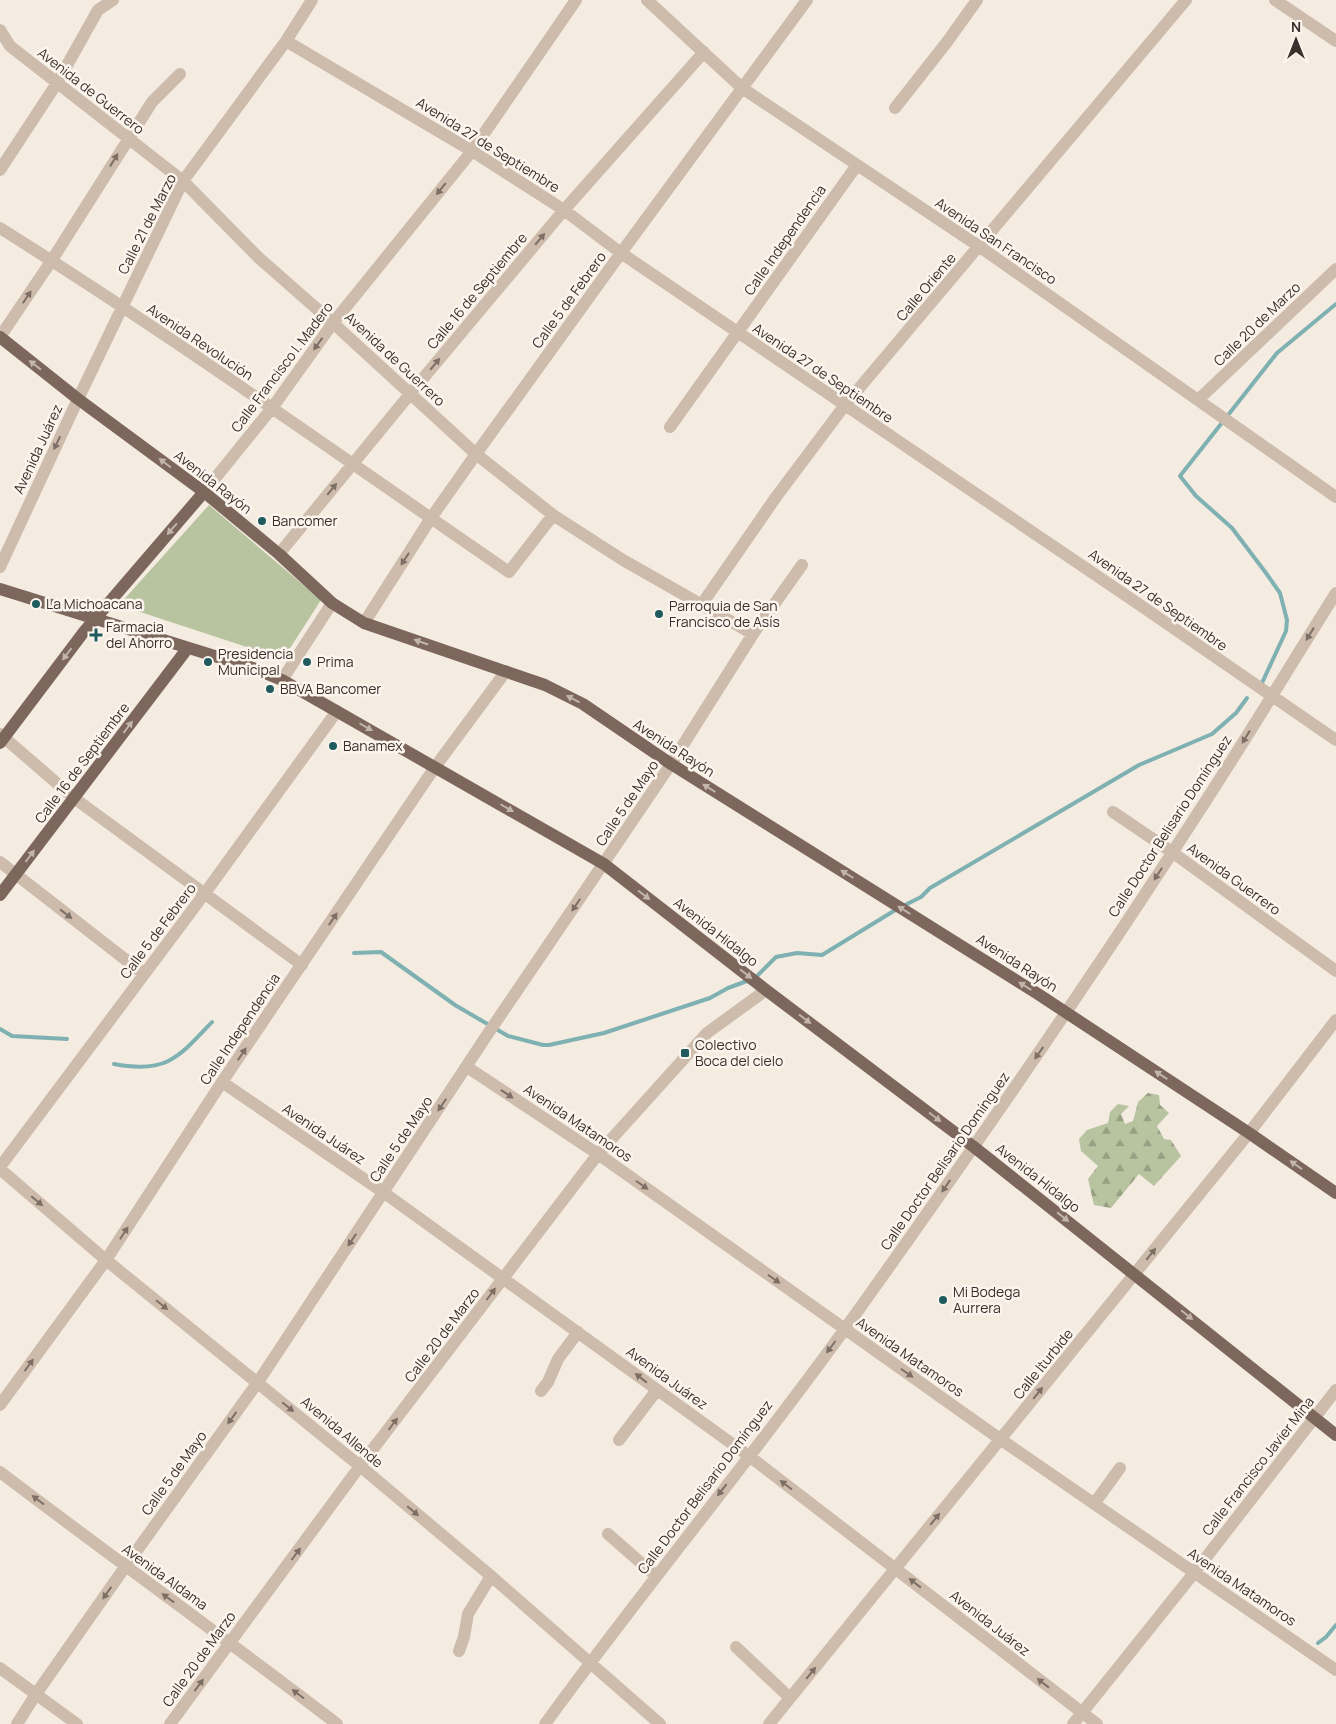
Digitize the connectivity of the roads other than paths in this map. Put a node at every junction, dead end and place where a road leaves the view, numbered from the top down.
1 (113, 0) edge
2 (312, 0) edge
3 (576, 0) edge
4 (647, 0) edge
5 (807, 0) edge
6 (977, 0) edge
7 (1186, 0) edge
8 (1275, 0) edge
9 (0, 30) edge
10 (286, 41) junction
11 (1336, 41) edge
12 (704, 52) junction
13 (180, 74) dead end
14 (57, 83) junction
15 (742, 88) junction
16 (896, 108) dead end
17 (127, 139) junction
18 (472, 151) junction
19 (857, 165) junction
20 (0, 170) edge
21 (183, 181) junction
22 (564, 210) junction
23 (0, 228) edge
24 (980, 247) junction
25 (621, 253) junction
26 (52, 260) junction
27 (1336, 269) edge
28 (122, 308) junction
29 (333, 322) junction
30 (738, 333) junction
31 (0, 337) edge
32 (410, 394) junction
33 (78, 399) junction
34 (1198, 400) junction
35 (845, 405) junction
36 (272, 408) junction
37 (670, 427) dead end
38 (476, 454) junction
39 (353, 463) junction
40 (204, 492) junction
41 (1336, 497) edge
42 (553, 515) junction
43 (431, 518) junction
44 (279, 554) junction
45 (802, 564) dead end
46 (0, 567) edge
47 (0, 589) edge
48 (1336, 593) edge
49 (332, 603) junction
50 (702, 604) junction
51 (94, 619) junction
52 (364, 623) junction
53 (753, 634) junction
54 (187, 649) junction
55 (506, 671) junction
56 (282, 680) junction
57 (1271, 695) junction
58 (338, 711) junction
59 (2, 738) edge
60 (1336, 740) edge
61 (671, 764) junction
62 (435, 767) junction
63 (74, 798) junction
64 (1113, 812) dead end
65 (1172, 852) junction
66 (0, 862) edge
67 (604, 864) junction
68 (16, 874) junction
69 (205, 893) junction
70 (0, 895) edge
71 (302, 965) junction
72 (1336, 971) edge
73 (144, 974) junction
74 (764, 988) junction
75 (1067, 1013) junction
76 (1336, 1020) edge
77 (467, 1067) junction
78 (222, 1082) junction
79 (1249, 1133) junction
80 (974, 1147) junction
81 (598, 1154) junction
82 (0, 1168) edge
83 (383, 1192) junction
84 (1336, 1193) edge
85 (106, 1260) junction
86 (1135, 1274) junction
87 (503, 1279) junction
88 (845, 1329) junction
89 (578, 1332) junction
90 (258, 1382) junction
91 (657, 1390) junction
92 (1336, 1390) edge
93 (541, 1391) dead end
94 (0, 1404) edge
95 (1315, 1418) junction
96 (1336, 1435) edge
97 (1000, 1439) junction
98 (619, 1440) dead end
99 (749, 1456) junction
100 (360, 1466) junction
101 (1120, 1468) dead end
102 (0, 1472) edge
103 (1094, 1504) junction
104 (608, 1534) dead end
105 (126, 1567) junction
106 (896, 1568) junction
107 (1194, 1573) junction
108 (491, 1576) junction
109 (656, 1576) junction
110 (230, 1642) junction
111 (736, 1647) dead end
112 (459, 1651) dead end
113 (590, 1662) junction
114 (0, 1668) edge
115 (1336, 1670) edge
116 (36, 1694) junction
117 (790, 1698) junction
118 (1082, 1713) junction
119 (17, 1724) edge
120 (78, 1724) edge
121 (170, 1724) edge
122 (337, 1724) edge
123 (545, 1724) edge
124 (660, 1724) edge
125 (769, 1724) edge
126 (1073, 1724) edge
127 (1097, 1724) edge

1 - 14 street
2 - 10 street, Calle 21 de Marzo
3 - 18 street, Calle Francisco I. Madero
4 - 12 street, Avenida San Francisco
5 - 15 street, Calle 5 de Febrero
6 - 16 street
7 - 24 street, Calle Oriente
8 - 11 street
9 - 14 street, Avenida de Guerrero
10 - 18 street, Avenida 27 de Septiembre
10 - 21 street, Calle 21 de Marzo
12 - 15 street, Avenida San Francisco
12 - 22 street, Calle 16 de Septiembre
13 - 17 street
14 - 17 street, Avenida de Guerrero
14 - 20 street
15 - 19 street, Avenida San Francisco
15 - 25 street, Calle 5 de Febrero
17 - 21 street, Avenida de Guerrero
26 -> 17 street
18 - 22 street, Avenida 27 de Septiembre
18 -> 29 street, Calle Francisco I. Madero
19 - 24 street, Avenida San Francisco
19 - 30 street, Calle Independencia
21 - 28 street, Calle 21 de Marzo
21 - 29 street, Avenida de Guerrero
22 - 25 street, Avenida 27 de Septiembre
32 -> 22 street, Calle 16 de Septiembre
23 - 26 street, Avenida Revolución
24 - 34 street, Avenida San Francisco
24 - 35 street, Calle Oriente
25 - 30 street, Avenida 27 de Septiembre
25 - 38 street, Calle 5 de Febrero
26 - 28 street, Avenida Revolución
31 -> 26 street
27 - 34 street, Calle 20 de Marzo
28 - 33 street, Calle 21 de Marzo
28 - 36 street, Avenida Revolución
29 - 32 street, Avenida de Guerrero
29 -> 36 street, Calle Francisco I. Madero
30 - 35 street, Avenida 27 de Septiembre
30 - 37 street, Calle Independencia
33 -> 31 main road, Avenida Rayón
32 - 38 street, Avenida de Guerrero
32 - 39 street, Calle 16 de Septiembre
40 -> 33 main road, Avenida Rayón
33 -> 46 street, Avenida Juárez
34 - 41 street, Avenida San Francisco
35 - 50 street, Calle Oriente
35 - 57 street, Avenida 27 de Septiembre
36 - 39 street, Avenida Revolución
36 - 40 street, Calle Francisco I. Madero
38 - 42 street, Avenida de Guerrero
38 - 43 street, Calle 5 de Febrero
39 - 43 street, Avenida Revolución
44 -> 39 street, Calle 16 de Septiembre
40 - 44 main road, Avenida Rayón
40 -> 51 main road, Calle Francisco I. Madero
42 - 43 street, Avenida Revolución
42 - 50 street, Avenida de Guerrero
43 -> 52 street, Calle 5 de Febrero
44 - 49 main road, Avenida Rayón
45 - 53 street, Calle 5 de Mayo
47 - 51 main road, Avenida Hidalgo
48 -> 57 street, Calle Doctor Belisario Domínguez
49 - 52 main road, Avenida Rayón
49 - 56 street
50 - 53 street, Avenida de Guerrero
51 - 54 main road, Avenida Hidalgo
51 -> 59 main road, Calle Francisco I. Madero
55 -> 52 main road, Avenida Rayón
53 - 61 street, Calle 5 de Mayo
54 - 56 main road, Avenida Hidalgo
63 -> 54 main road, Calle 16 de Septiembre
61 -> 55 main road, Avenida Rayón
55 - 62 street, Calle Independencia
56 - 58 main road, Avenida Hidalgo
57 - 60 street, Avenida 27 de Septiembre
57 -> 65 street, Calle Doctor Belisario Domínguez
58 -> 62 main road, Avenida Hidalgo
58 - 69 street, Calle 5 de Febrero
59 - 63 street
61 - 67 street, Calle 5 de Mayo
75 -> 61 main road, Avenida Rayón
62 -> 67 main road, Avenida Hidalgo
71 -> 62 street, Calle Independencia
68 -> 63 main road, Calle 16 de Septiembre
63 - 69 street
64 - 65 street, Avenida Guerrero
65 - 72 street, Avenida Guerrero
65 -> 75 street, Calle Doctor Belisario Domínguez
66 - 68 street
67 -> 74 main road, Avenida Hidalgo
67 -> 77 street, Calle 5 de Mayo
68 - 70 main road, Calle 16 de Septiembre
68 -> 73 street
69 - 71 street
69 - 73 street, Calle 5 de Febrero
78 -> 71 street, Calle Independencia
73 - 82 street, Calle 5 de Febrero
74 -> 80 main road, Avenida Hidalgo
74 - 81 street, Calle 20 de Marzo
79 -> 75 main road, Avenida Rayón
75 -> 80 street, Calle Doctor Belisario Domínguez
76 - 79 street, Calle Iturbide
77 -> 81 street, Avenida Matamoros
77 -> 83 street, Calle 5 de Mayo
78 - 83 street, Avenida Juárez
85 -> 78 street, Calle Independencia
84 -> 79 main road, Avenida Rayón
86 -> 79 street, Calle Iturbide
80 -> 86 main road, Avenida Hidalgo
80 -> 88 street, Calle Doctor Belisario Domínguez
81 - 87 street, Calle 20 de Marzo
81 -> 88 street, Avenida Matamoros
82 -> 85 street, Avenida Allende
83 - 87 street, Avenida Juárez
83 -> 90 street, Calle 5 de Mayo
85 -> 90 street, Avenida Allende
94 -> 85 street, Calle Independencia
86 -> 95 main road, Avenida Hidalgo
97 -> 86 street, Calle Iturbide
87 - 89 street, Avenida Juárez
100 -> 87 street, Calle 20 de Marzo
88 -> 97 street, Avenida Matamoros
88 -> 99 street, Calle Doctor Belisario Domínguez
91 -> 89 street, Avenida Juárez
89 - 93 street
90 -> 100 street, Avenida Allende
90 -> 105 street, Calle 5 de Mayo
91 - 98 street
91 - 99 street, Avenida Juárez
92 - 95 street, Calle Francisco Javier Mina
95 - 96 main road, Avenida Hidalgo
95 - 107 street, Calle Francisco Javier Mina
97 - 103 street, Avenida Matamoros
106 -> 97 street, Calle Iturbide
106 -> 99 street, Avenida Juárez
99 -> 109 street, Calle Doctor Belisario Domínguez
100 -> 108 street, Avenida Allende
110 -> 100 street, Calle 20 de Marzo
101 - 103 street
105 -> 102 street, Avenida Aldama
103 - 107 street, Avenida Matamoros
104 - 109 street
110 -> 105 street, Avenida Aldama
105 -> 116 street, Calle 5 de Mayo
117 -> 106 street, Calle Iturbide
118 -> 106 street, Avenida Juárez
107 - 115 street, Avenida Matamoros
107 - 118 street, Calle Francisco Javier Mina
108 - 112 street
108 - 113 street, Avenida Allende
109 - 113 street, Calle Doctor Belisario Domínguez
121 -> 110 street, Calle 20 de Marzo
122 -> 110 street, Avenida Aldama
111 - 117 street
113 - 123 street, Calle Doctor Belisario Domínguez
113 - 124 street, Avenida Allende
114 - 116 street
116 - 119 street, Calle 5 de Mayo
116 - 120 street
117 - 125 street, Calle Iturbide
118 - 126 street, Calle Francisco Javier Mina
118 - 127 street, Avenida Juárez

